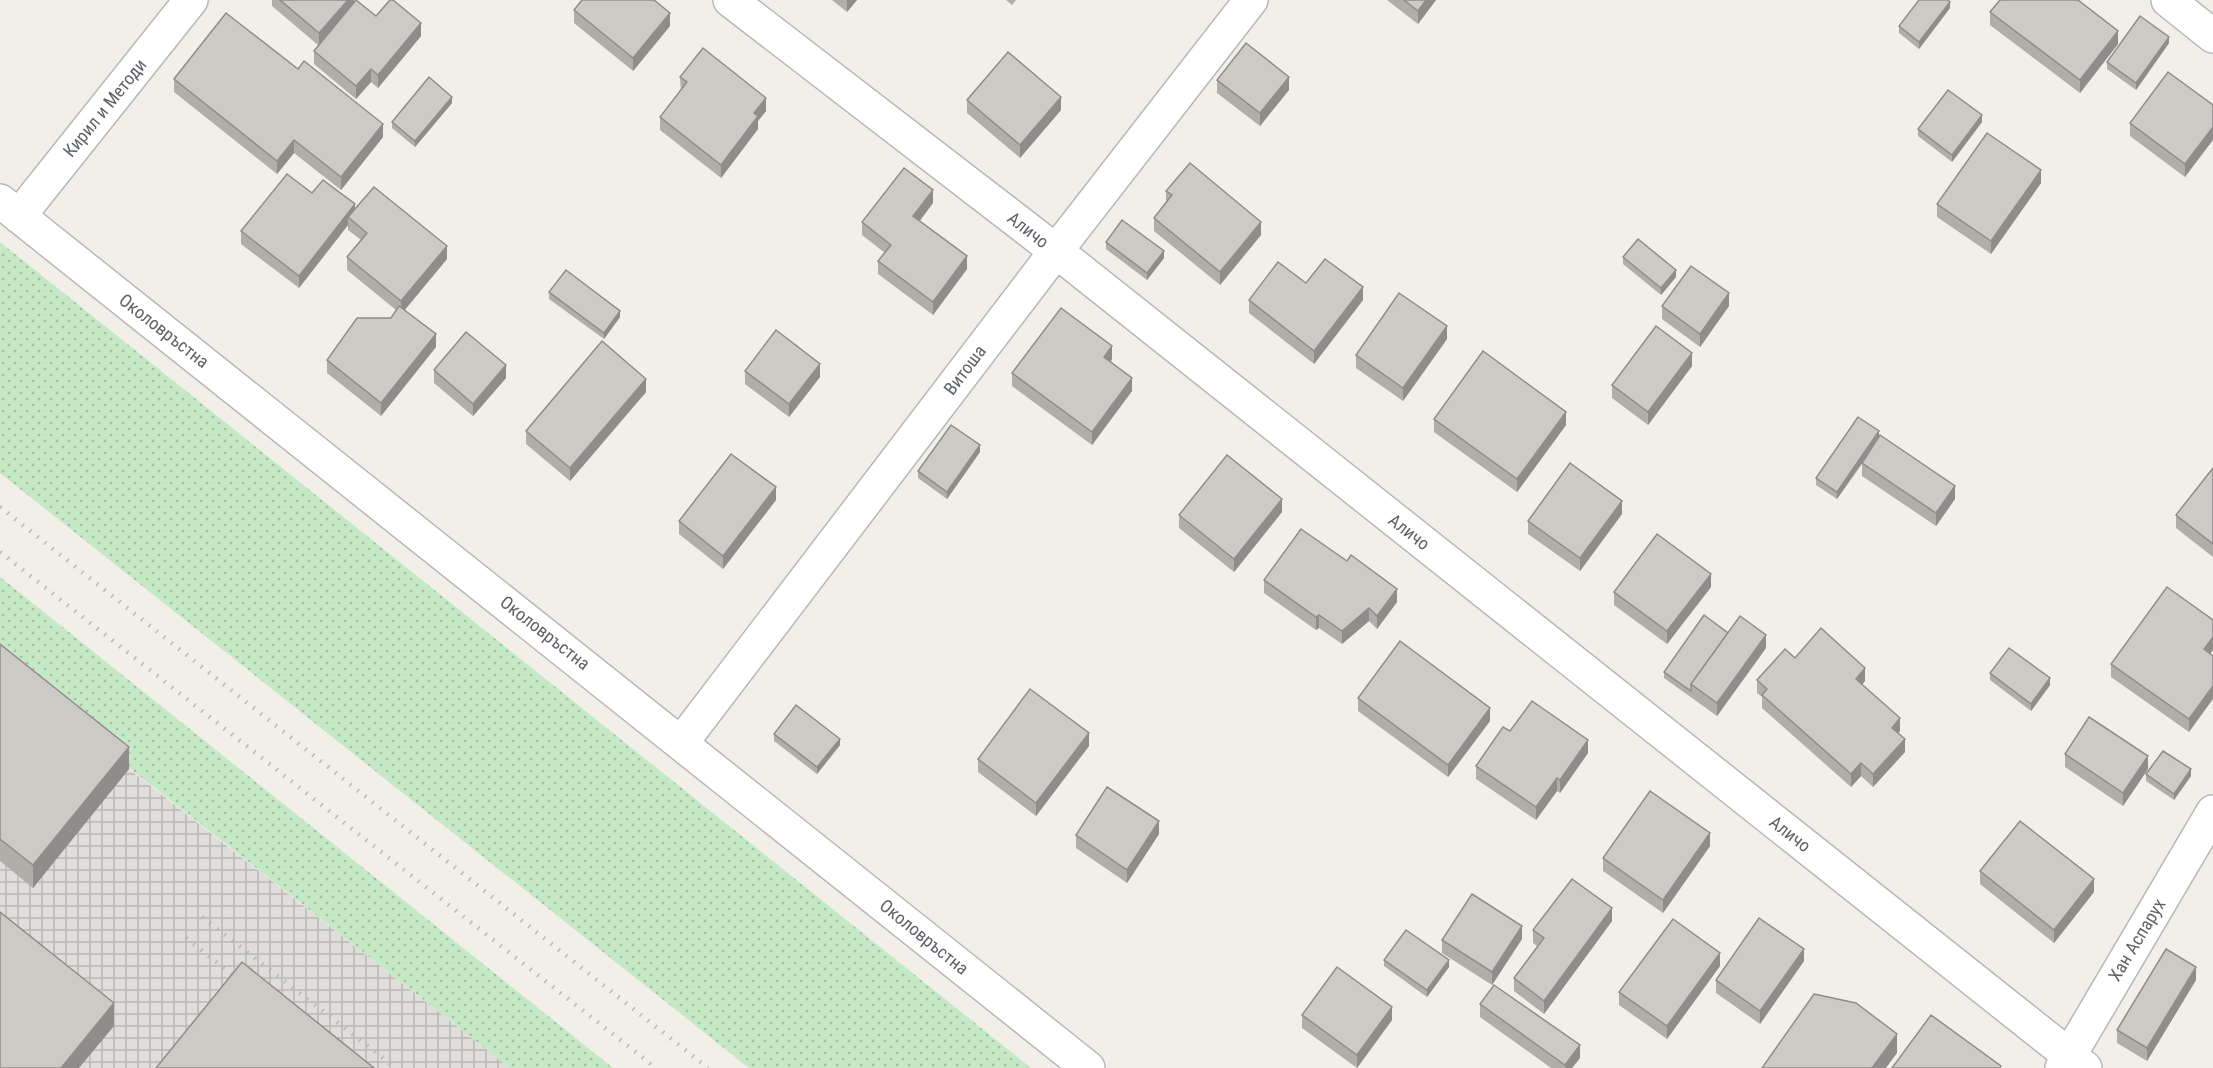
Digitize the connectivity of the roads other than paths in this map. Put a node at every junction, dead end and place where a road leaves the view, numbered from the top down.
1 (191, 0) edge
2 (730, 0) edge
3 (1251, 0) edge
4 (2168, 0) edge
5 (2213, 36) edge
6 (9, 208) edge
7 (1056, 251) junction
8 (682, 742) junction
9 (2213, 812) edge
10 (2072, 1064) edge
11 (1088, 1068) edge

1 - 6 street, Кирил и Методи
2 - 7 street, Аличо
3 - 7 street, Витоша
4 - 5 street
6 - 8 street, Околовръстна
7 - 8 street, Витоша
7 - 10 street, Аличо
8 - 11 street, Околовръстна
9 - 10 street, Хан Аспарух

